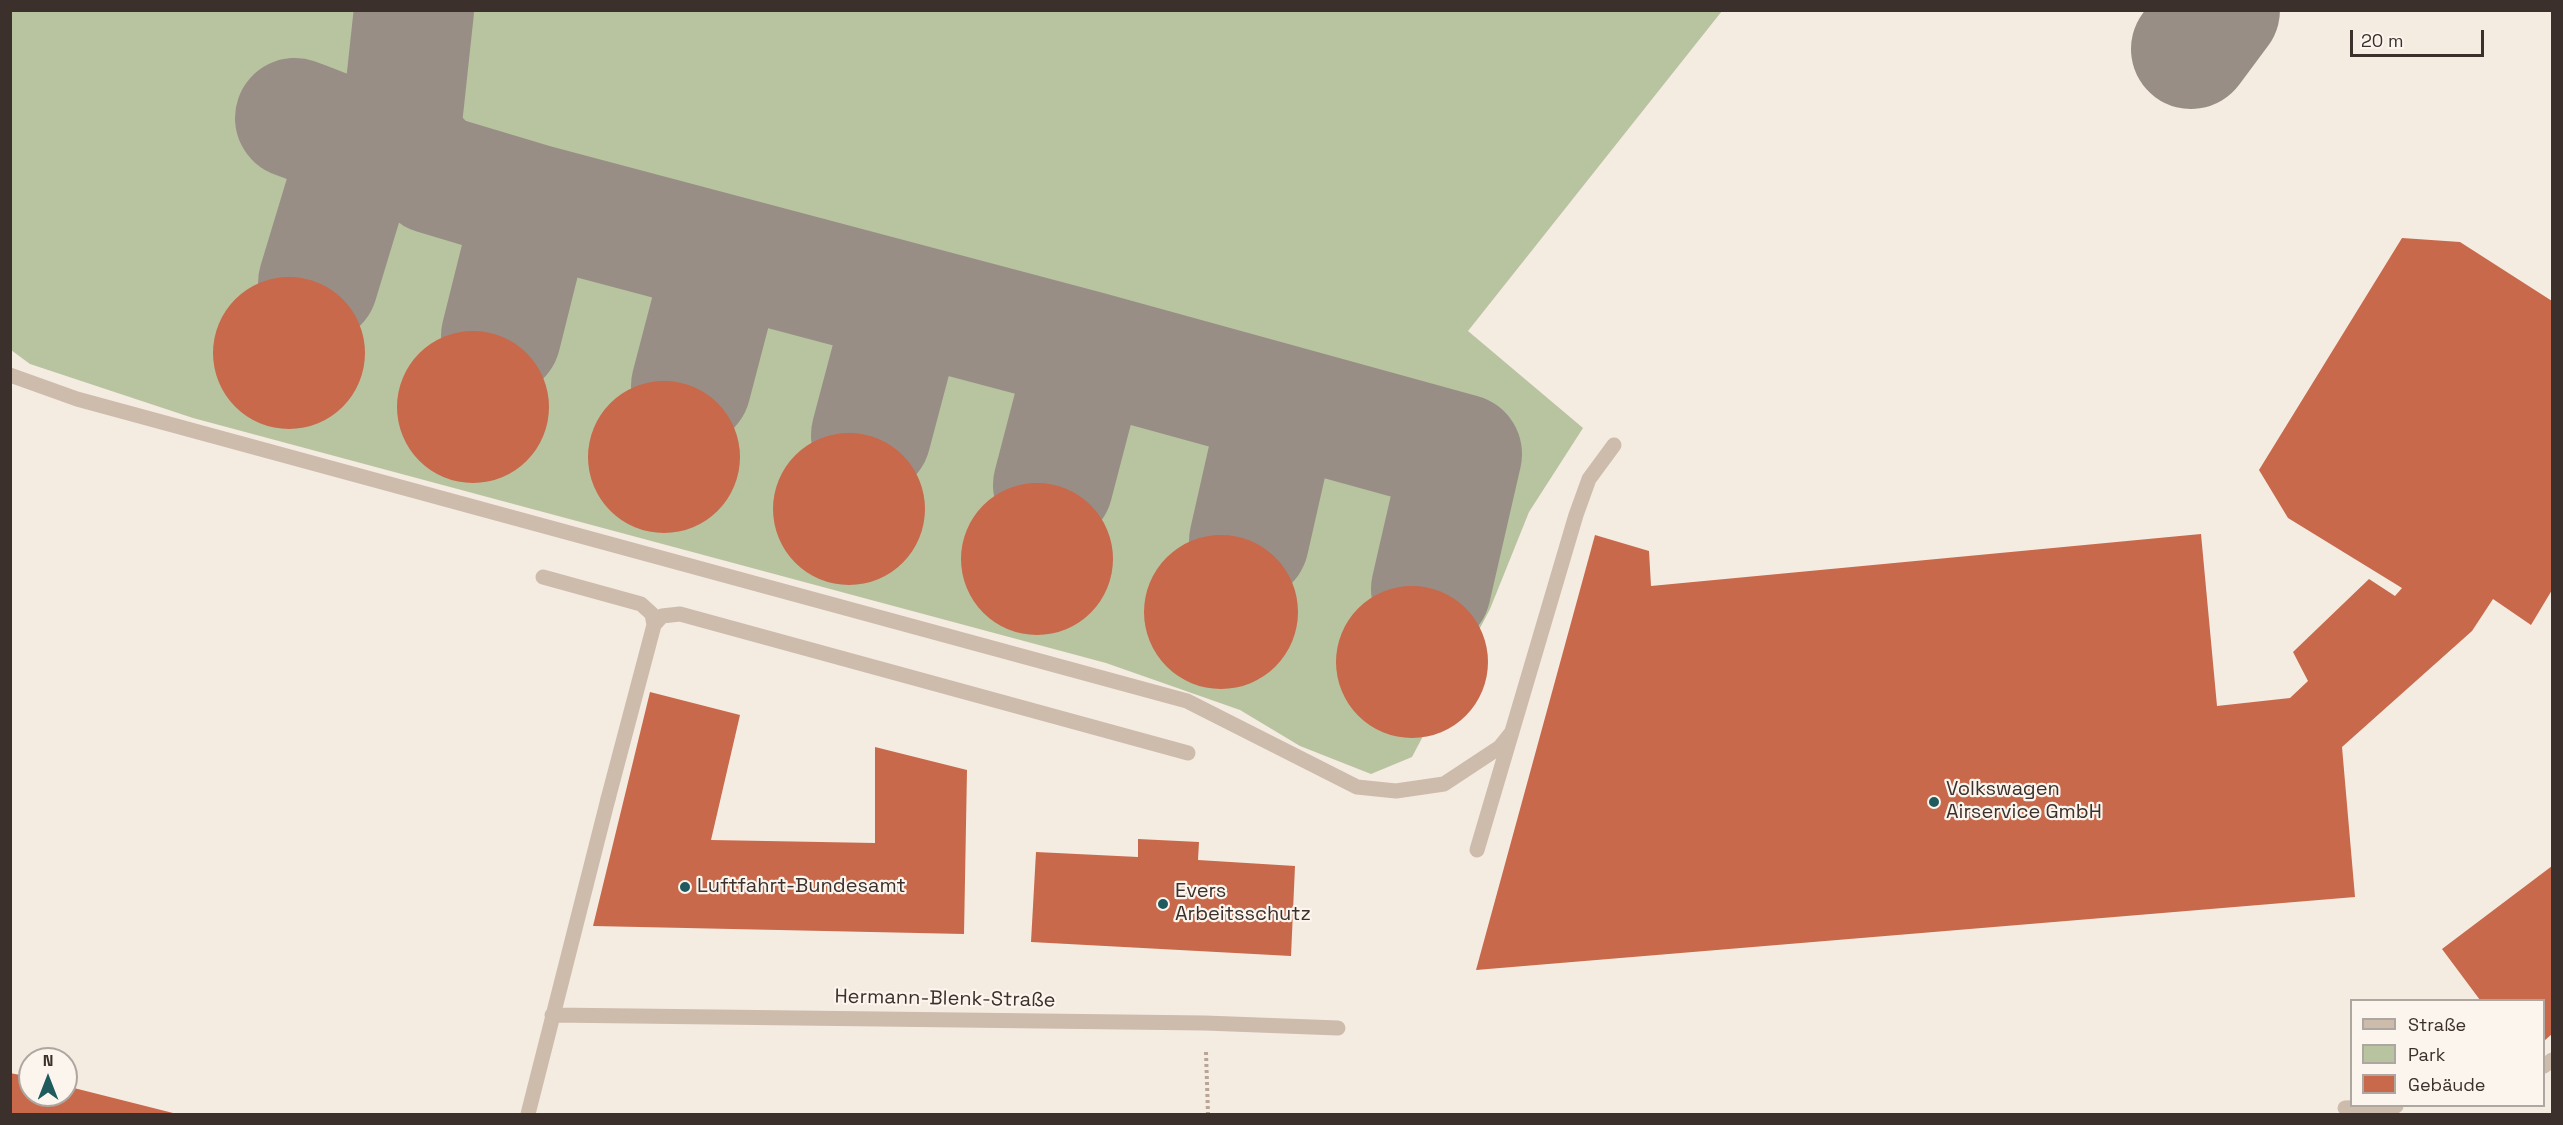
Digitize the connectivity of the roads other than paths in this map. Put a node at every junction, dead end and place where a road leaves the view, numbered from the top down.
1 (10, 375) edge
2 (1614, 445) dead end
3 (543, 577) dead end
4 (654, 625) junction
5 (1512, 732) junction
6 (1188, 753) dead end
7 (1477, 850) dead end
8 (552, 1015) junction
9 (1338, 1028) dead end
10 (2370, 1107) edge
11 (2345, 1108) dead end
12 (528, 1114) edge

1 - 5 street
2 - 5 street
3 - 4 street
4 - 6 street
4 - 8 street
5 - 7 street
8 - 9 street, Hermann-Blenk-Straße
8 - 12 street
10 - 11 street

